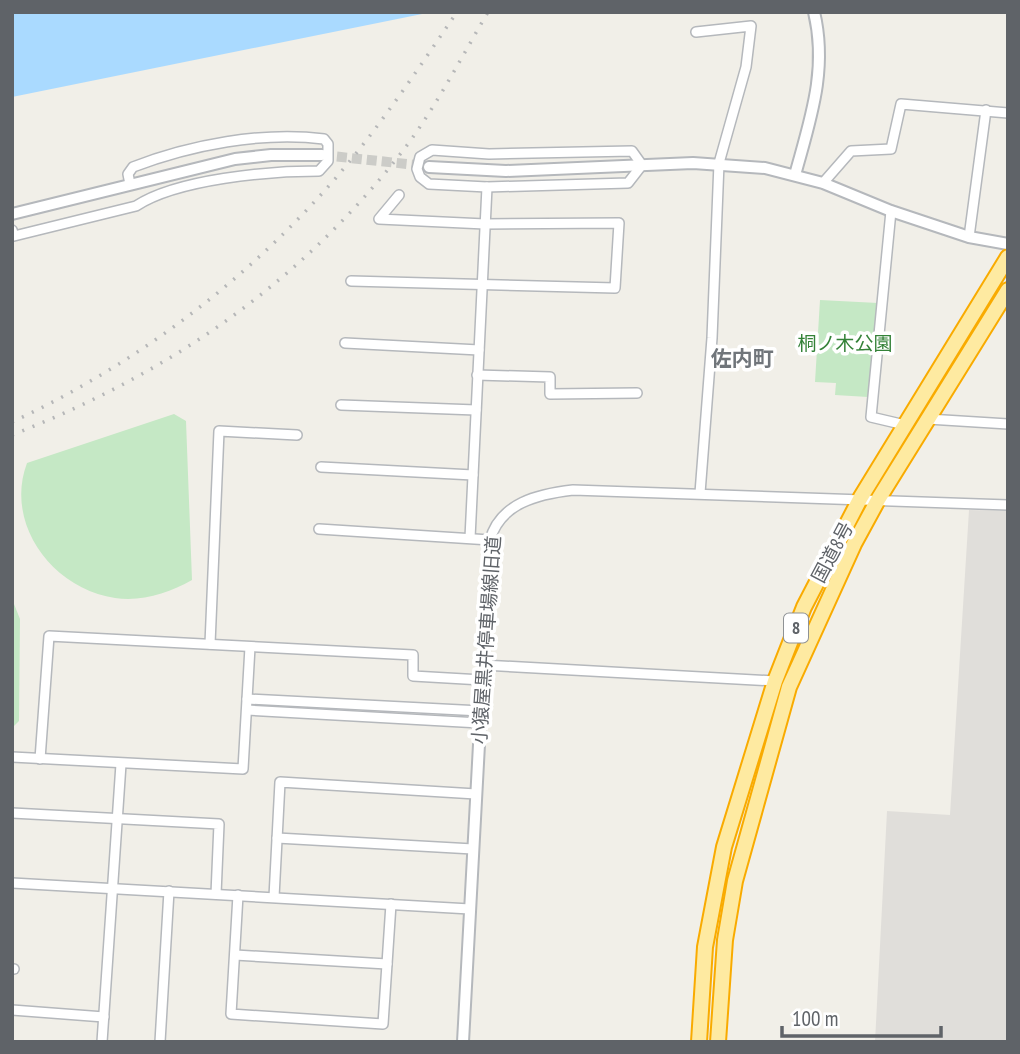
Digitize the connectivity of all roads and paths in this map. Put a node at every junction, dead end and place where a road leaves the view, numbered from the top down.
1 (814, 12) edge
2 (696, 32) dead end
3 (986, 110) junction
4 (1008, 113) edge
5 (322, 155) tunnel mouth
6 (719, 163) junction
7 (642, 165) junction
8 (429, 167) tunnel mouth
9 (795, 175) junction
10 (823, 183) junction
11 (130, 184) junction
12 (487, 187) junction
13 (399, 195) dead end
14 (891, 211) junction
15 (12, 214) edge
16 (485, 224) junction
17 (12, 230) edge
18 (969, 237) junction
19 (1008, 244) edge
20 (1008, 257) edge
21 (351, 281) dead end
22 (482, 287) junction
23 (1008, 290) edge
24 (345, 343) dead end
25 (478, 350) junction
26 (477, 375) junction
27 (637, 393) dead end
28 (341, 405) dead end
29 (476, 410) junction
30 (928, 419) junction
31 (1008, 424) edge
32 (905, 425) junction
33 (297, 435) dead end
34 (321, 467) dead end
35 (473, 475) junction
36 (700, 493) junction
37 (861, 497) junction
38 (879, 498) junction
39 (1008, 505) edge
40 (319, 529) dead end
41 (470, 538) junction
42 (490, 540) junction
43 (209, 644) junction
44 (250, 647) junction
45 (483, 665) junction
46 (482, 680) junction
47 (775, 681) junction
48 (247, 699) junction
49 (247, 710) junction
50 (480, 717) junction
51 (12, 757) edge
52 (40, 759) junction
53 (121, 764) junction
54 (476, 794) junction
55 (12, 813) edge
56 (118, 819) junction
57 (277, 838) junction
58 (473, 849) junction
59 (12, 883) edge
60 (113, 888) junction
61 (169, 891) junction
62 (216, 894) junction
63 (238, 895) junction
64 (274, 897) junction
65 (391, 904) junction
66 (470, 908) junction
67 (235, 955) junction
68 (387, 964) junction
69 (12, 1010) edge
70 (104, 1017) junction
71 (103, 1042) edge
72 (160, 1042) edge
73 (463, 1042) edge
74 (699, 1042) edge
75 (718, 1042) edge

1 - 9 street
2 - 6 street
3 - 4 street
3 - 10 street
3 - 18 street
5 - 11 street
6 - 7 street
6 - 9 street
6 - 36 street
7 - 8 street
7 - 12 street
7 - 12 street
9 - 10 street
10 - 14 street
11 - 15 street
11 - 17 street
12 - 16 street
13 - 16 street
14 - 18 street
14 - 32 street
16 - 22 street
16 - 22 street
18 - 19 street
20 - 32 highway, 国道8号 / 8
21 - 22 street
22 - 25 street
23 - 30 highway, 国道8号 / 8
24 - 25 street
25 - 26 street
26 - 27 street
26 - 29 street
28 - 29 street
29 - 35 street
30 - 31 street
30 - 38 highway, 国道8号 / 8
32 - 37 highway, 国道8号 / 8
33 - 43 street
34 - 35 street
35 - 41 street
36 - 37 street, 小猿屋黒井停車場線旧道
36 - 42 street, 小猿屋黒井停車場線旧道
37 - 38 street, 小猿屋黒井停車場線旧道
37 - 47 highway, 国道8号 / 8
38 - 39 street, 小猿屋黒井停車場線旧道
38 - 75 highway, 国道8号 / 8
40 - 41 street
41 - 42 street
42 - 45 street, 小猿屋黒井停車場線旧道
43 - 44 street
43 - 52 street
44 - 46 street
44 - 48 street
45 - 46 street, 小猿屋黒井停車場線旧道
45 - 47 street
46 - 50 street, 小猿屋黒井停車場線旧道
47 - 74 highway, 国道8号 / 8
48 - 49 street
48 - 50 street
49 - 50 street
49 - 53 street
50 - 54 street, 小猿屋黒井停車場線旧道
51 - 52 street
52 - 53 street
53 - 56 street
54 - 57 street
54 - 58 street, 小猿屋黒井停車場線旧道
55 - 56 street
56 - 60 street
56 - 62 street
57 - 58 street
57 - 64 street
58 - 66 street, 小猿屋黒井停車場線旧道
59 - 60 street
60 - 61 street
60 - 70 street
61 - 62 street
61 - 72 street
62 - 63 street
63 - 64 street
63 - 67 street
64 - 65 street
65 - 66 street
65 - 68 street
66 - 73 street, 小猿屋黒井停車場線旧道
67 - 68 street
67 - 68 street
69 - 70 street
70 - 71 street

